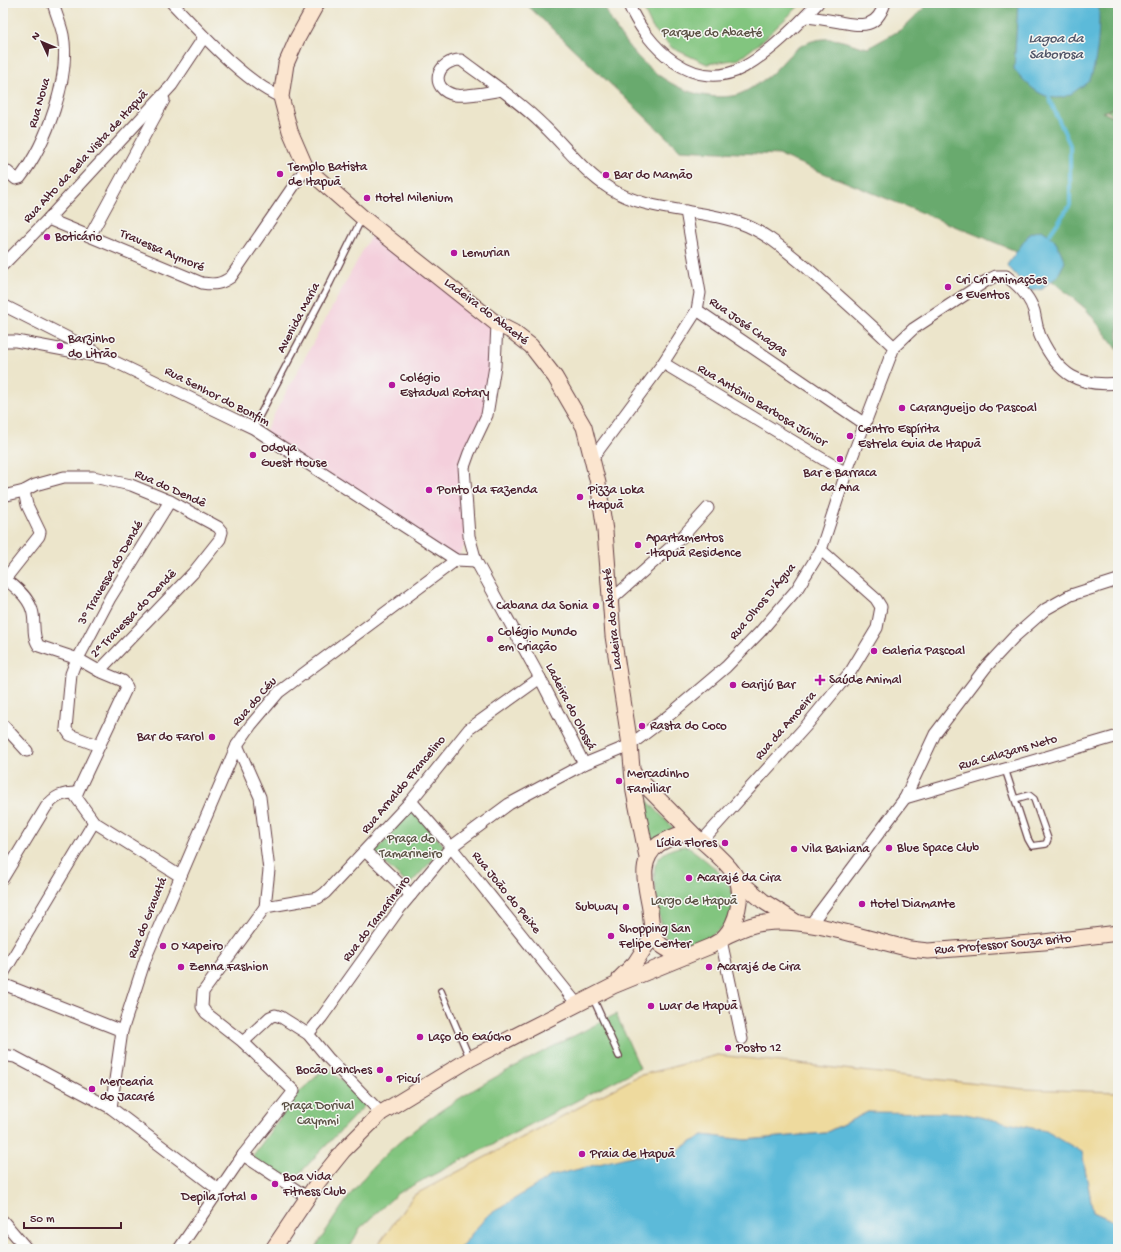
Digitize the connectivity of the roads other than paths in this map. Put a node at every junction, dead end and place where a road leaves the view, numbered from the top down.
1 (53, 3) edge
2 (172, 3) edge
3 (317, 3) edge
4 (628, 3) edge
5 (818, 3) edge
6 (885, 3) edge
7 (806, 17) junction
8 (204, 37) junction
9 (172, 85) junction
10 (502, 90) junction
11 (281, 97) junction
12 (306, 168) junction
13 (4, 171) edge
14 (686, 211) junction
15 (362, 217) junction
16 (48, 219) junction
17 (90, 236) junction
18 (3, 265) edge
19 (3, 306) edge
20 (697, 310) junction
21 (497, 324) junction
22 (3, 341) edge
23 (894, 347) junction
24 (107, 358) junction
25 (663, 363) junction
26 (1118, 383) edge
27 (865, 424) junction
28 (252, 428) junction
29 (592, 459) junction
30 (846, 473) junction
31 (24, 491) junction
32 (3, 496) edge
33 (170, 501) junction
34 (708, 508) dead end
35 (209, 522) joint
36 (821, 550) junction
37 (456, 560) junction
38 (476, 561) junction
39 (4, 578) edge
40 (1118, 580) edge
41 (611, 600) junction
42 (78, 659) junction
43 (99, 671) junction
44 (540, 678) junction
45 (3, 725) edge
46 (1118, 736) edge
47 (237, 745) junction
48 (630, 745) junction
49 (99, 746) junction
50 (27, 751) dead end
51 (584, 764) junction
52 (1005, 769) junction
53 (633, 774) junction
54 (76, 793) junction
55 (905, 798) junction
56 (1014, 799) junction
57 (411, 801) junction
58 (94, 822) junction
59 (699, 839) junction
60 (451, 847) junction
61 (365, 851) junction
62 (647, 857) junction
63 (180, 876) junction
64 (3, 878) edge
65 (736, 878) junction
66 (411, 895) junction
67 (265, 907) junction
68 (803, 923) junction
69 (1118, 933) edge
70 (653, 935) junction
71 (723, 938) junction
72 (686, 955) junction
73 (3, 977) edge
74 (613, 986) junction
75 (440, 991) dead end
76 (592, 996) junction
77 (577, 1004) junction
78 (122, 1031) junction
79 (308, 1034) junction
80 (742, 1039) dead end
81 (243, 1042) junction
82 (3, 1055) edge
83 (619, 1056) dead end
84 (470, 1059) junction
85 (111, 1108) junction
86 (381, 1113) junction
87 (243, 1155) junction
88 (219, 1190) junction
89 (307, 1197) junction
90 (3, 1221) edge
91 (27, 1249) edge
92 (179, 1249) edge
93 (274, 1249) edge

1 - 13 street, Rua Nova
2 - 8 street
3 - 11 main road, Ladeira do Abaeté
4 - 7 street
5 - 7 street
6 - 7 street
8 - 9 street, Rua Alto da Bela Vista de Itapuã
8 - 11 street
9 - 16 street, Rua Alto da Bela Vista de Itapuã
9 - 17 street, Rua Alto da Bela Vista de Itapuã
10 - 10 street
10 - 14 street
11 - 12 main road, Ladeira do Abaeté
12 - 15 main road, Ladeira do Abaeté
12 - 17 street, Travessa Aymoré
14 - 20 street, Rua José Chagas
14 - 23 street
15 - 21 main road, Ladeira do Abaeté
15 - 28 lane, Avenida Maria
16 - 17 street, Travessa Aymoré
16 - 18 street, Rua Alto da Bela Vista de Itapuã
19 - 24 street, Rua Senhor do Bonfim
20 - 25 street
20 - 27 street, Rua José Chagas
21 - 29 main road, Ladeira do Abaeté
21 - 38 street, Ladeira do Olossá
22 - 24 street, Rua Senhor do Bonfim
23 - 26 street
23 - 27 street, Rua Olhos D'Água
24 - 28 street, Rua Senhor do Bonfim
25 - 29 street
25 - 30 street, Rua Antônio Barbosa Júnior
27 - 30 street, Rua Olhos D'Água
28 - 37 street, Rua Senhor do Bonfim
29 - 41 main road, Ladeira do Abaeté
30 - 36 street, Rua Olhos D'Água
31 - 32 street, Rua do Dendê
31 - 33 street, Rua do Dendê
31 - 39 street
33 - 35 street, Rua do Dendê
33 - 42 street, 3º Travessa do Dendé
34 - 41 street
35 - 43 street, 2ª Travessa do Dendê
36 - 48 street, Rua Olhos D'Água
36 - 59 street, Rua da Amoeira
37 - 38 street
37 - 47 street, Rua do Céu
38 - 44 street, Ladeira do Olossá
39 - 42 street, 2ª Travessa do Dendê
40 - 55 street
41 - 48 main road, Ladeira do Abaeté
42 - 43 street, 2ª Travessa do Dendê
42 - 49 street, 3º Travessa do Dendé
43 - 49 street
44 - 51 street, Ladeira do Olossá
44 - 57 street, Rua Arnaldo Francelino
45 - 50 street
46 - 52 street, Rua Calazans Neto
47 - 63 street, Rua do Gravatá
47 - 67 street, Rua do Céu
48 - 51 street, Rua do Tamarineiro
48 - 53 main road, Ladeira do Abaeté
49 - 54 street
51 - 60 street, Rua do Tamarineiro
52 - 55 street, Rua Calazans Neto
52 - 56 lane
53 - 59 main road
53 - 62 main road, Ladeira do Abaeté
54 - 58 street
54 - 64 street
55 - 68 street
56 - 56 lane
57 - 60 street, Rua João do Peixe
57 - 61 street, Rua Arnaldo Francelino
58 - 63 street
58 - 73 street
59 - 62 main road
59 - 65 main road
60 - 66 street, Rua do Tamarineiro
60 - 77 street, Rua João do Peixe
61 - 66 street
61 - 67 street, Rua Arnaldo Francelino
62 - 70 main road
63 - 78 street, Rua do Gravatá
65 - 68 main road, Rua Professor Souza Brito
65 - 71 main road
66 - 79 street, Rua do Tamarineiro
67 - 81 street, Rua do Céu
68 - 69 main road, Rua Professor Souza Brito
68 - 71 main road, Rua Professor Souza Brito
70 - 72 main road
70 - 74 main road
71 - 72 main road
71 - 80 street
72 - 74 main road
73 - 78 street
74 - 76 main road
75 - 84 lane
76 - 77 main road
76 - 83 lane
77 - 84 main road
78 - 85 street, Rua do Gravatá
79 - 81 street
79 - 86 street
81 - 87 street
82 - 85 street
84 - 86 main road
85 - 88 street
86 - 89 main road
87 - 88 street
87 - 89 street
88 - 92 street
89 - 93 main road
90 - 91 street

